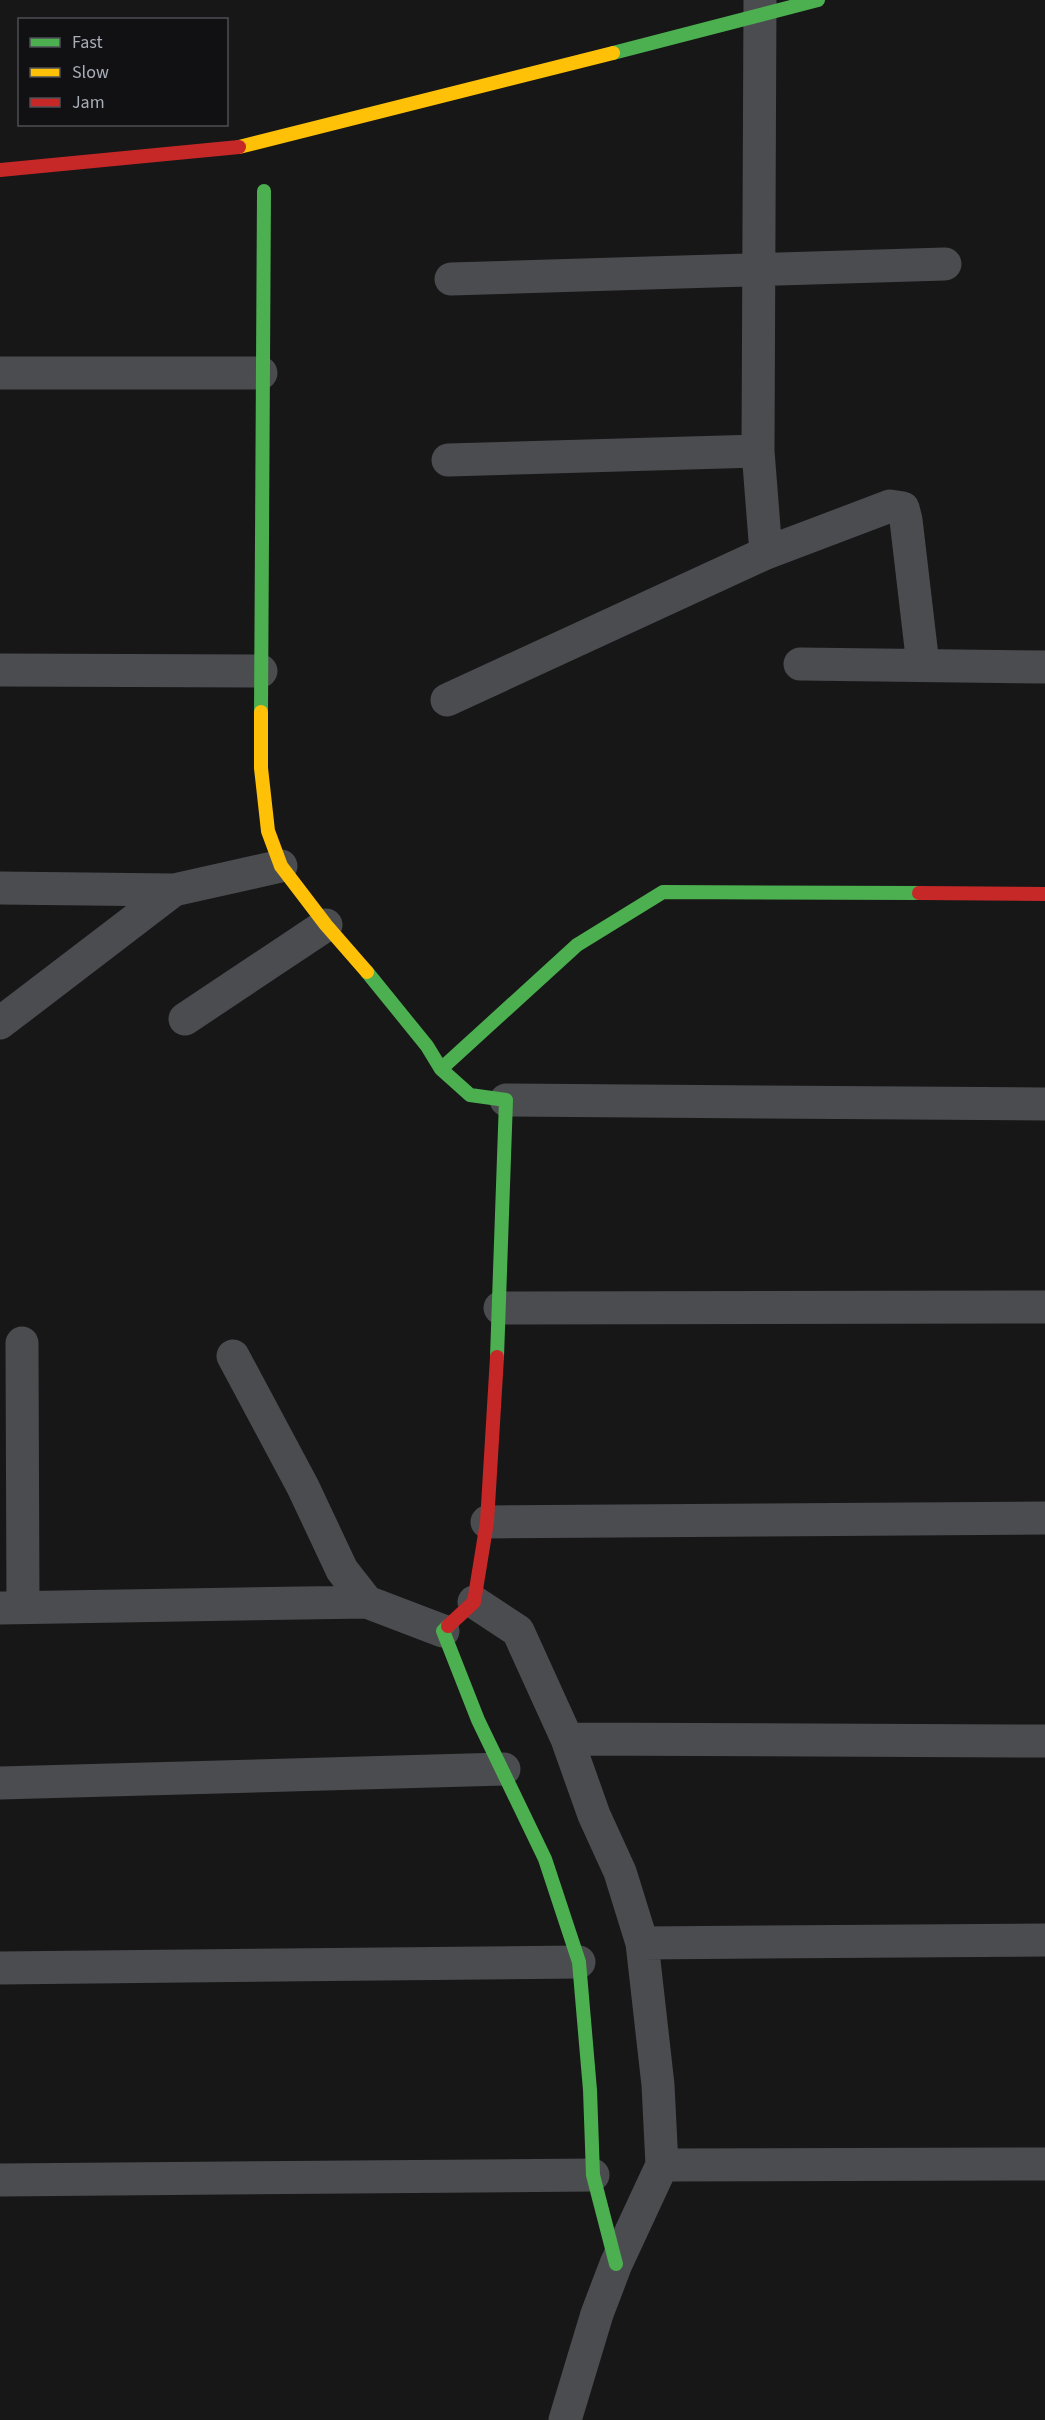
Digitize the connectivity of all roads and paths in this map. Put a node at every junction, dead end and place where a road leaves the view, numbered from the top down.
1 (818, 0) edge
2 (760, 7) edge
3 (0, 170) edge
4 (264, 191) dead end
5 (945, 264) dead end
6 (758, 269) junction
7 (451, 279) dead end
8 (0, 373) edge
9 (261, 373) junction
10 (758, 451) junction
11 (448, 460) dead end
12 (765, 553) junction
13 (800, 664) dead end
14 (923, 665) junction
15 (1045, 667) edge
16 (0, 670) edge
17 (261, 671) junction
18 (447, 700) dead end
19 (281, 866) junction
20 (0, 888) edge
21 (174, 890) junction
22 (1045, 894) edge
23 (326, 926) junction
24 (185, 1019) dead end
25 (0, 1023) edge
26 (441, 1069) junction
27 (506, 1100) junction
28 (1045, 1104) edge
29 (1045, 1307) edge
30 (500, 1308) junction
31 (22, 1343) dead end
32 (233, 1356) dead end
33 (1045, 1518) edge
34 (487, 1522) junction
35 (367, 1602) junction
36 (474, 1602) junction
37 (12, 1608) edge
38 (443, 1631) junction
39 (567, 1739) junction
40 (1045, 1741) edge
41 (504, 1769) junction
42 (0, 1783) edge
43 (1045, 1940) edge
44 (642, 1943) junction
45 (579, 1962) junction
46 (0, 1968) edge
47 (1045, 2164) edge
48 (662, 2165) junction
49 (593, 2175) junction
50 (0, 2180) edge
51 (616, 2264) junction
52 (565, 2420) edge

1 - 2 street
2 - 3 street
2 - 6 street
4 - 9 street
5 - 6 street
6 - 7 street
6 - 10 street
8 - 9 street
9 - 17 street
10 - 11 street
10 - 12 street
12 - 14 street
12 - 18 street
13 - 14 street
14 - 15 street
16 - 17 street
17 - 19 street
19 - 21 street
19 - 23 street
20 - 21 street
21 - 25 street
22 - 26 street
23 - 24 street
23 - 26 street
26 - 27 street
27 - 28 street
27 - 30 street
29 - 30 street
30 - 34 street
31 - 37 street
32 - 35 street
33 - 34 street
34 - 36 street
35 - 37 street
35 - 38 street
36 - 38 street
36 - 39 street
38 - 41 street
39 - 40 street
39 - 44 street
41 - 42 street
41 - 45 street
43 - 44 street
44 - 48 street
45 - 46 street
45 - 49 street
47 - 48 street
48 - 51 street
49 - 50 street
49 - 51 street
51 - 52 street

